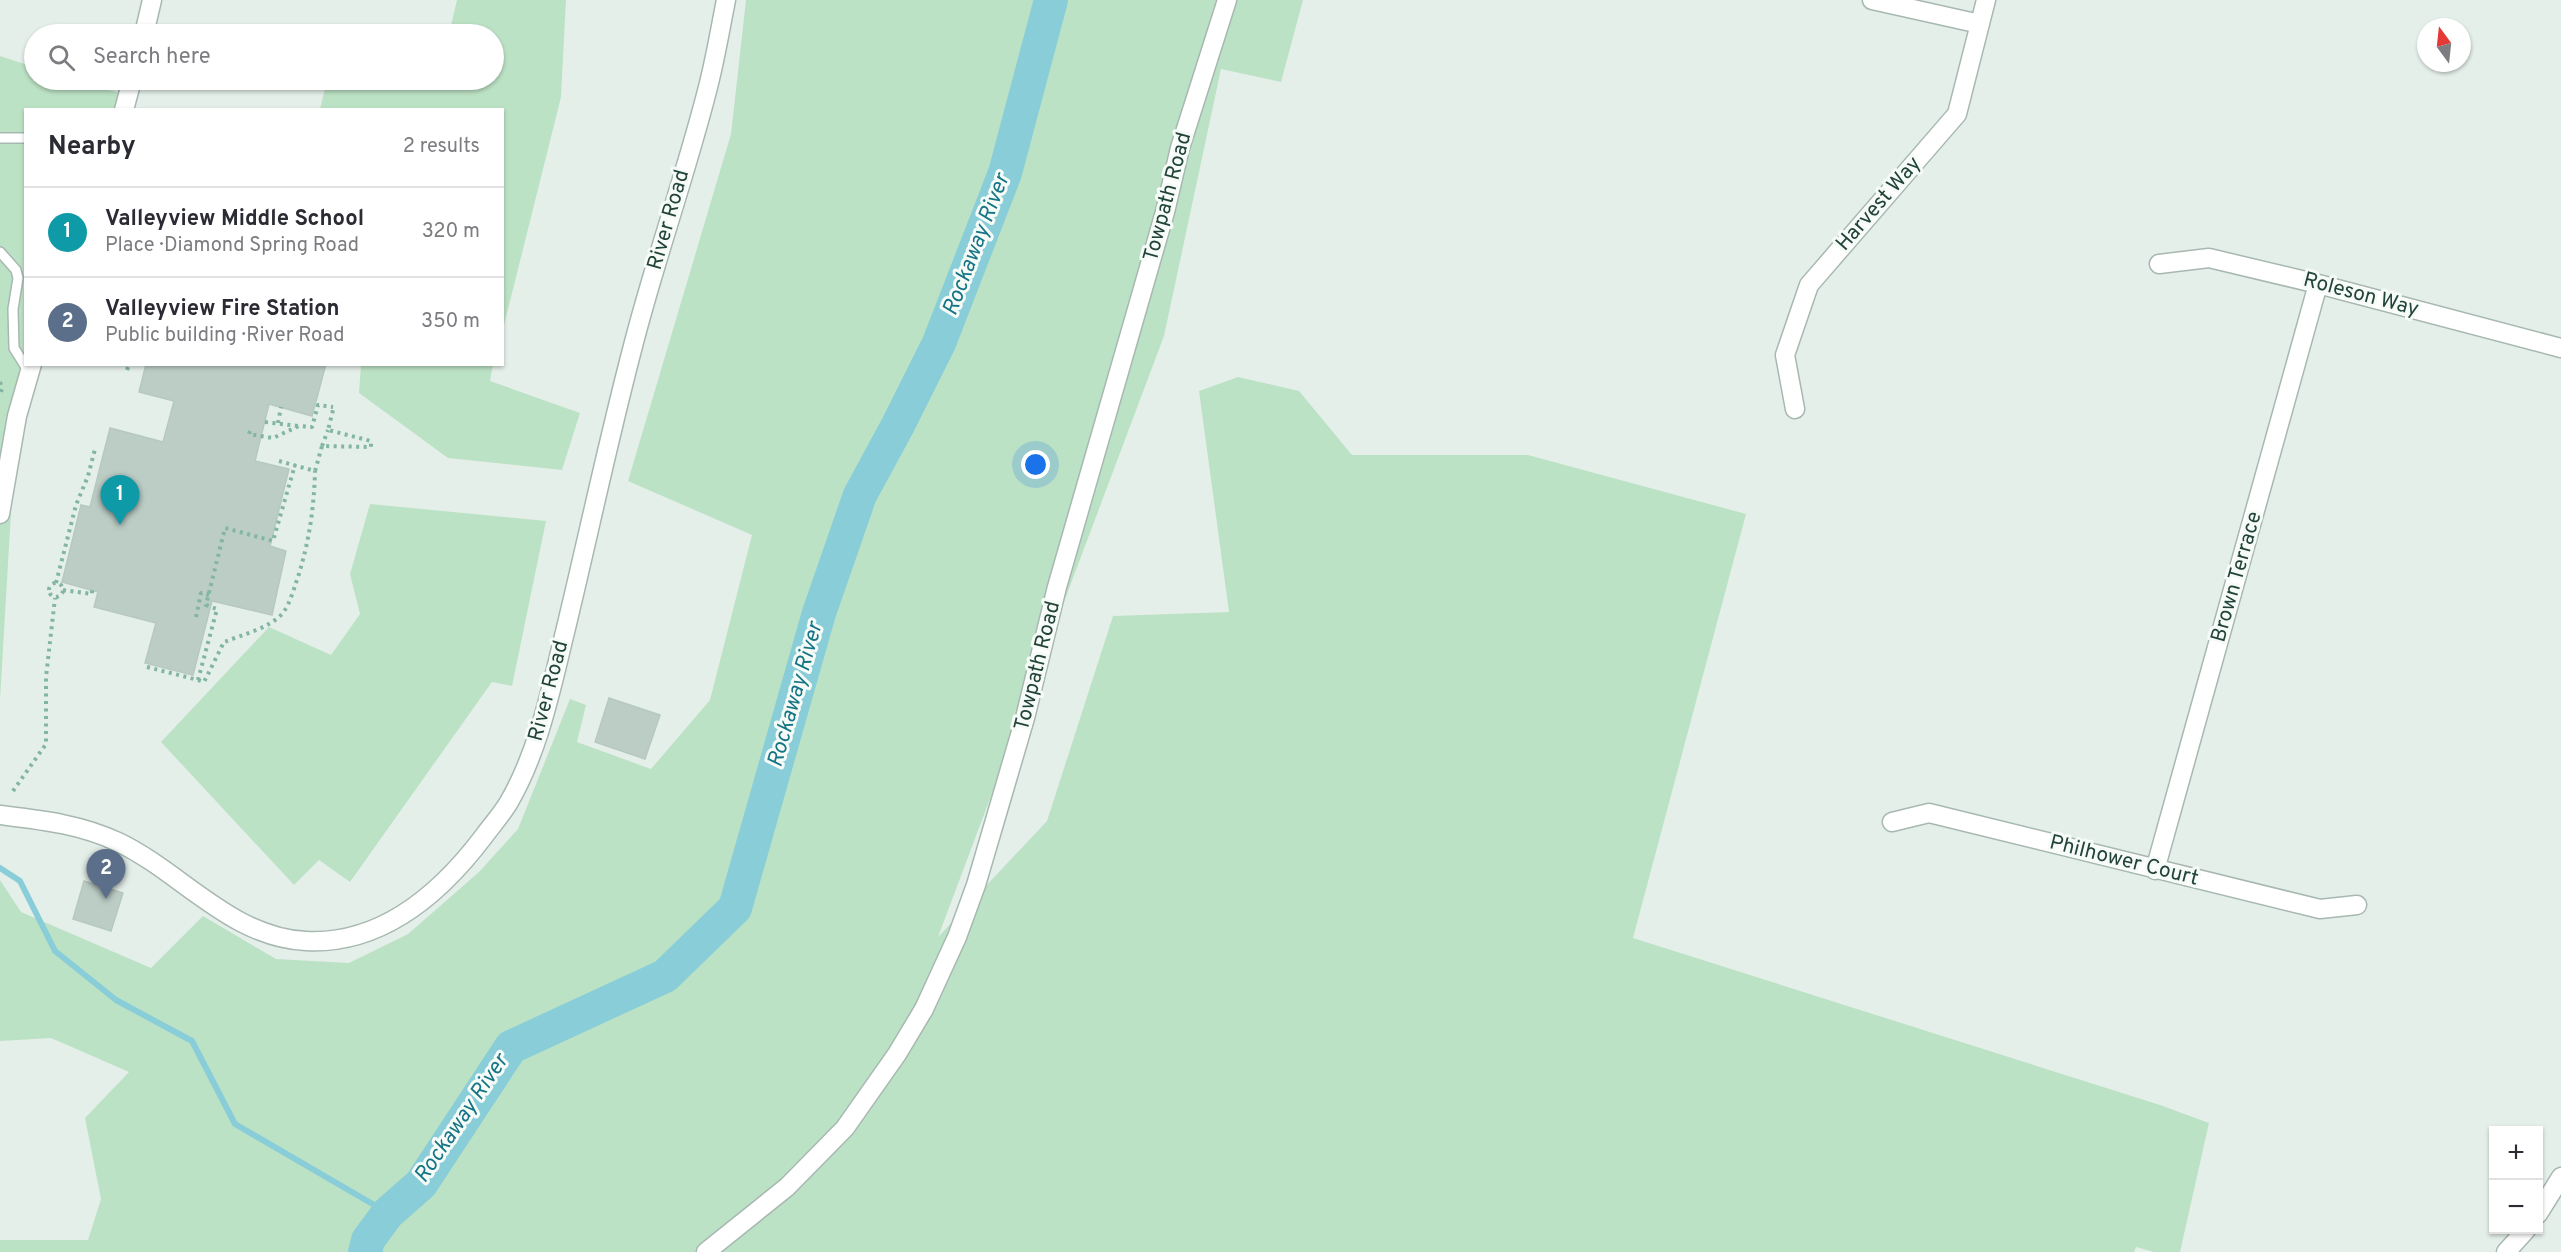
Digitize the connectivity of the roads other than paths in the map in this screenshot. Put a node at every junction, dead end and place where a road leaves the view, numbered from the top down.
1 (152, 0) edge
2 (726, 0) edge
3 (1227, 0) edge
4 (1872, 0) edge
5 (1986, 0) edge
6 (146, 24) edge
7 (1980, 24) junction
8 (129, 90) edge
9 (125, 108) edge
10 (0, 138) edge
11 (24, 138) edge
12 (0, 252) edge
13 (2159, 264) dead end
14 (2318, 284) junction
15 (2561, 348) edge
16 (24, 360) edge
17 (30, 368) edge
18 (1795, 409) dead end
19 (0, 514) edge
20 (0, 815) edge
21 (1892, 822) dead end
22 (2156, 870) junction
23 (2357, 905) dead end
24 (2561, 1178) edge
25 (2543, 1206) edge
26 (2522, 1234) edge
27 (706, 1252) edge
28 (2506, 1252) edge

1 - 6 street
2 - 20 street, River Road
3 - 27 street, Towpath Road
4 - 7 street
5 - 7 street, Harvest Way
7 - 18 street, Harvest Way
8 - 9 street
10 - 11 lane
12 - 16 lane
13 - 14 street, Roleson Way
14 - 15 street, Roleson Way
14 - 22 street, Brown Terrace
17 - 19 street
21 - 22 street, Philhower Court
22 - 23 street, Philhower Court
24 - 25 street
26 - 28 street

